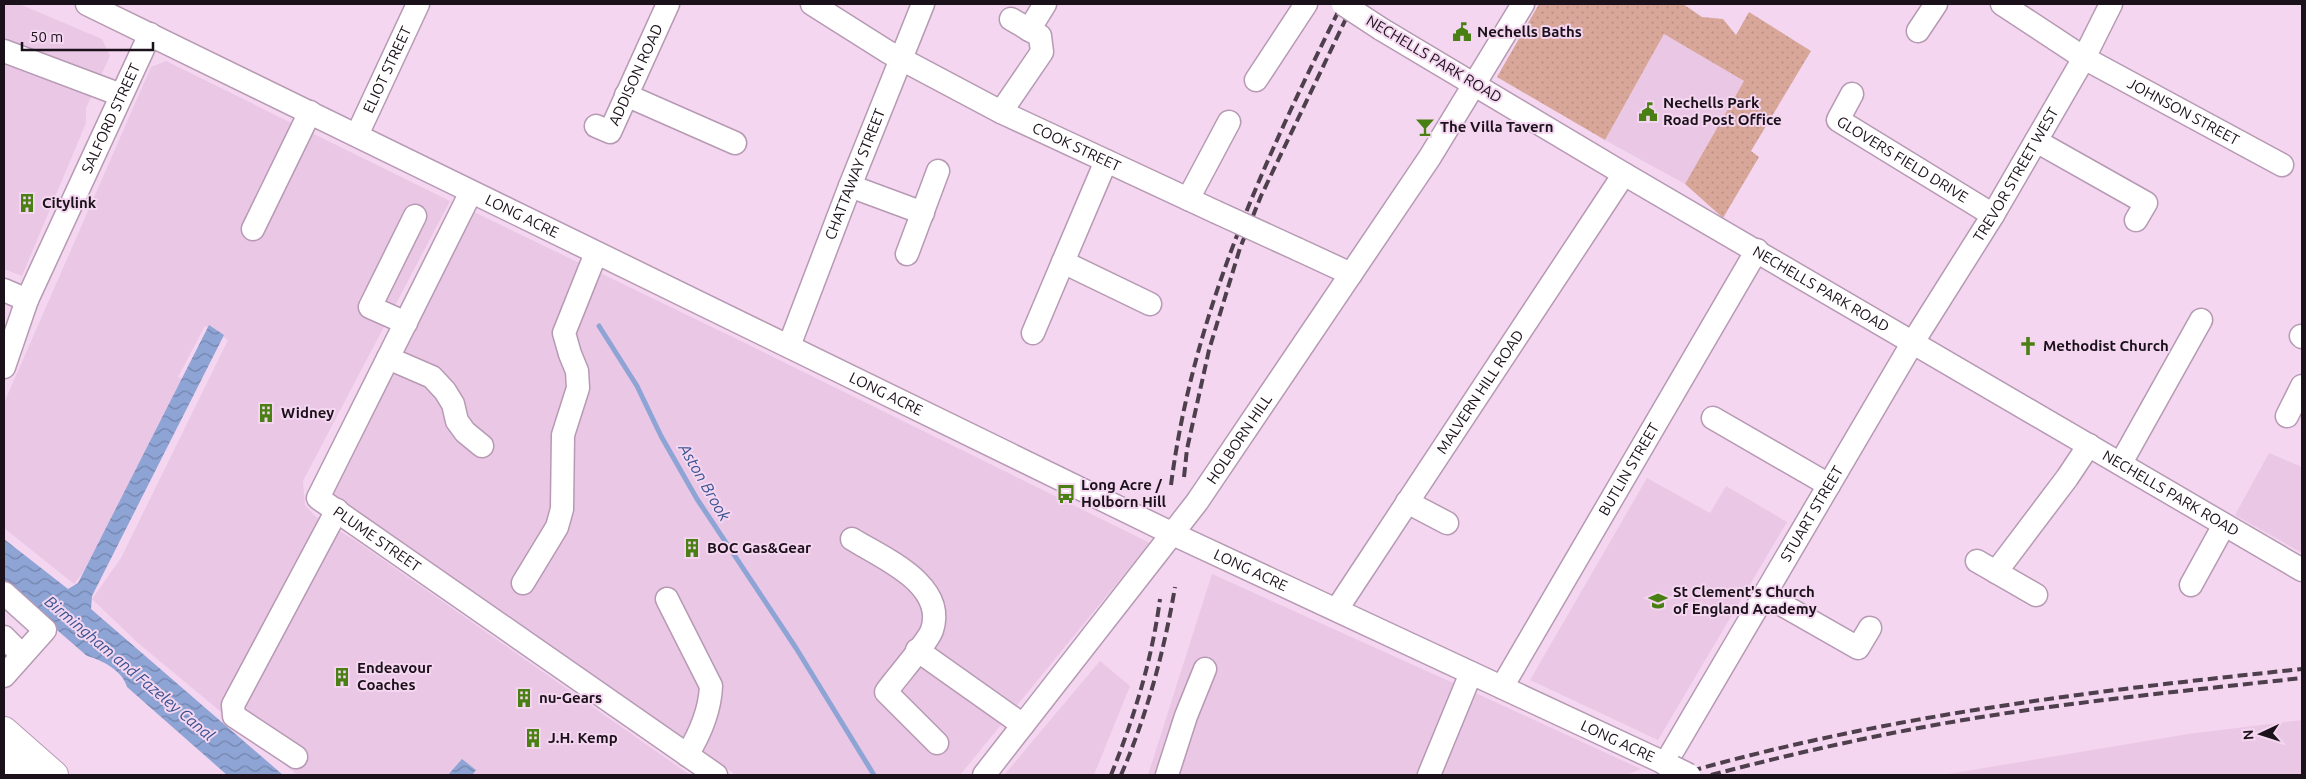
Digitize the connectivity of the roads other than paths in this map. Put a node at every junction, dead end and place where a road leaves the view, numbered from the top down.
1 (87, 4) edge
2 (418, 4) edge
3 (668, 4) edge
4 (812, 4) edge
5 (923, 4) edge
6 (1045, 4) edge
7 (1306, 4) edge
8 (1343, 4) edge
9 (1523, 4) edge
10 (1936, 4) edge
11 (2002, 4) edge
12 (2111, 4) edge
13 (115, 9) edge
14 (1918, 31) dead end
15 (150, 34) junction
16 (4, 51) edge
17 (901, 57) junction
18 (2084, 58) junction
19 (1256, 80) dead end
20 (1475, 87) junction
21 (626, 94) junction
22 (1852, 94) dead end
23 (121, 95) junction
24 (310, 112) junction
25 (1001, 112) junction
26 (1228, 122) dead end
27 (596, 126) dead end
28 (357, 135) junction
29 (2036, 141) junction
30 (736, 143) dead end
31 (1106, 161) junction
32 (2282, 165) dead end
33 (938, 171) dead end
34 (1624, 174) junction
35 (850, 186) junction
36 (472, 192) junction
37 (1188, 199) junction
38 (923, 213) junction
39 (1993, 214) junction
40 (414, 216) dead end
41 (2136, 220) dead end
42 (253, 229) dead end
43 (1757, 250) junction
44 (596, 253) junction
45 (907, 254) dead end
46 (1063, 262) junction
47 (1351, 274) junction
48 (4, 290) edge
49 (27, 300) junction
50 (1150, 304) dead end
51 (2201, 320) dead end
52 (406, 323) junction
53 (1033, 333) dead end
54 (1913, 342) junction
55 (789, 346) junction
56 (388, 358) junction
57 (4, 367) edge
58 (2302, 386) edge
59 (2288, 416) dead end
60 (1713, 418) dead end
61 (2089, 445) junction
62 (482, 446) dead end
63 (2120, 462) junction
64 (1829, 485) junction
65 (1407, 502) junction
66 (337, 510) junction
67 (1447, 522) dead end
68 (2224, 525) junction
69 (1173, 534) junction
70 (852, 539) dead end
71 (2302, 570) edge
72 (523, 583) dead end
73 (2191, 585) dead end
74 (4, 593) edge
75 (1765, 595) junction
76 (2036, 595) dead end
77 (667, 599) dead end
78 (1337, 609) junction
79 (1870, 628) dead end
80 (4, 637) edge
81 (917, 650) junction
82 (22, 655) junction
83 (1205, 669) dead end
84 (1471, 673) junction
85 (4, 676) edge
86 (1502, 687) junction
87 (1023, 725) junction
88 (937, 743) dead end
89 (687, 755) junction
90 (296, 757) dead end
91 (11, 759) edge
92 (1676, 769) edge
93 (54, 775) edge
94 (716, 775) edge
95 (984, 775) edge
96 (1167, 775) edge
97 (1429, 775) edge

1 - 13 street, LONG ACRE
2 - 28 street, ELIOT STREET
3 - 21 street, ADDISON ROAD
4 - 17 street, COOK STREET
5 - 17 street, CHATTAWAY STREET
6 - 25 street
7 - 19 street
8 - 20 street, NECHELLS PARK ROAD, bridge
9 - 20 street, HOLBORN HILL
10 - 14 street
11 - 18 street, JOHNSON STREET
12 - 18 street, TREVOR STREET WEST
13 - 15 street, LONG ACRE
15 - 23 street, SALFORD STREET
15 - 24 street, LONG ACRE
16 - 23 street
17 - 25 street, COOK STREET
17 - 35 street, CHATTAWAY STREET
18 - 29 street, TREVOR STREET WEST
18 - 32 street, JOHNSON STREET
20 - 34 street, NECHELLS PARK ROAD
20 - 47 street, HOLBORN HILL
21 - 27 street, ADDISON ROAD
21 - 30 street
22 - 39 street, GLOVERS FIELD DRIVE
23 - 49 street, SALFORD STREET
24 - 28 street, LONG ACRE
24 - 42 street
25 - 31 street, COOK STREET
26 - 37 street
28 - 36 street, LONG ACRE
29 - 39 street, TREVOR STREET WEST
29 - 41 street
31 - 37 street, COOK STREET
31 - 46 street
33 - 38 street
34 - 43 street, NECHELLS PARK ROAD
34 - 65 street, MALVERN HILL ROAD
35 - 38 street
35 - 55 street, CHATTAWAY STREET
36 - 44 street, LONG ACRE
36 - 52 street, PLUME STREET
37 - 47 street, COOK STREET, bridge
38 - 45 street
39 - 54 street, TREVOR STREET WEST
40 - 52 street
43 - 54 street, NECHELLS PARK ROAD
43 - 86 street, BUTLIN STREET
44 - 55 street, LONG ACRE
44 - 72 street
46 - 50 street
46 - 53 street
47 - 69 street, HOLBORN HILL
48 - 49 street
49 - 57 street, SALFORD STREET
51 - 63 street
52 - 56 street, PLUME STREET
54 - 61 street, NECHELLS PARK ROAD
54 - 64 street, STUART STREET
55 - 69 street, LONG ACRE
56 - 62 street
56 - 66 street, PLUME STREET
58 - 59 street
60 - 64 street
61 - 63 street, NECHELLS PARK ROAD
61 - 76 street
63 - 68 street, NECHELLS PARK ROAD
64 - 75 street, STUART STREET
65 - 67 street
65 - 78 street, MALVERN HILL ROAD
66 - 89 street, PLUME STREET
66 - 90 street
68 - 71 street, NECHELLS PARK ROAD
68 - 73 street
69 - 78 street, LONG ACRE
69 - 87 street, HOLBORN HILL
70 - 81 street
74 - 82 street
75 - 79 street
75 - 92 street, STUART STREET
77 - 89 street
78 - 84 street, LONG ACRE
80 - 82 street
81 - 87 street
81 - 88 street
82 - 85 street
83 - 96 street
84 - 86 street, LONG ACRE
84 - 97 street
86 - 92 street, LONG ACRE
87 - 95 street, HOLBORN HILL
89 - 94 street, PLUME STREET
91 - 93 main road

